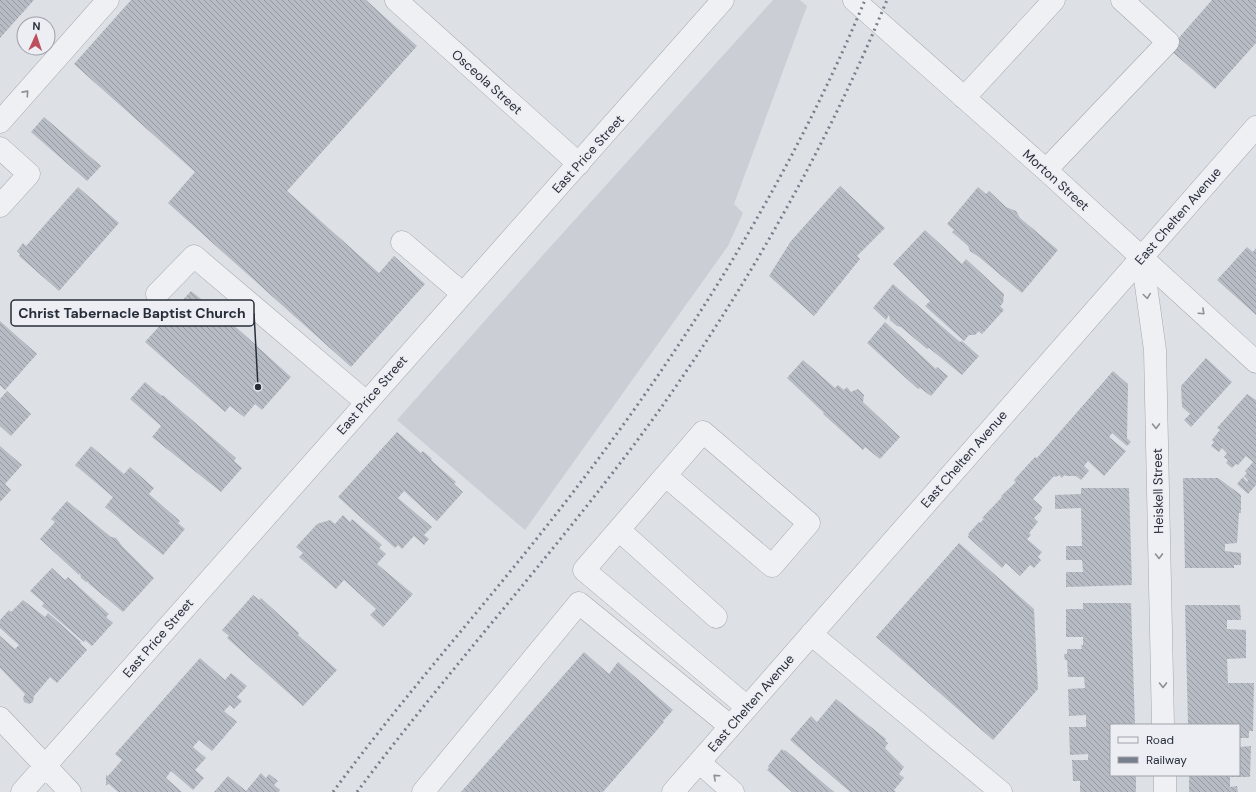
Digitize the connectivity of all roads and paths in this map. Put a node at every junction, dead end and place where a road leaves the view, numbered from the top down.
1 (108, 0) edge
2 (396, 0) edge
3 (723, 0) edge
4 (854, 0) edge
5 (1054, 0) edge
6 (1122, 0) edge
7 (964, 98) junction
8 (0, 122) edge
9 (1256, 127) edge
10 (0, 148) edge
11 (579, 164) junction
12 (1046, 170) junction
13 (0, 206) edge
14 (402, 242) dead end
15 (1142, 257) junction
16 (462, 292) junction
17 (156, 294) dead end
18 (1254, 356) edge
19 (366, 402) junction
20 (666, 476) junction
21 (619, 530) junction
22 (716, 617) dead end
23 (811, 634) junction
24 (747, 707) junction
25 (0, 718) edge
26 (1164, 724) edge
27 (730, 726) junction
28 (699, 762) junction
29 (45, 766) junction
30 (1165, 776) edge
31 (22, 792) edge
32 (70, 792) edge
33 (423, 792) edge
34 (673, 792) edge
35 (733, 792) edge
36 (1001, 792) edge
37 (1165, 792) edge

8 -> 1 street
2 - 11 street, Osceola Street
3 - 11 street, East Price Street
4 - 7 street, Morton Street
5 - 7 street
6 - 12 street
7 - 12 street, Morton Street
9 - 15 street, East Chelten Avenue
10 - 13 street
11 - 16 street, East Price Street
12 - 15 street, Morton Street
14 - 16 street
15 -> 18 street, Morton Street
15 - 23 street, East Chelten Avenue
15 -> 26 street, Heiskell Street
16 - 19 street, East Price Street
17 - 19 street
19 - 29 street, East Price Street
20 - 20 street
20 - 21 street
21 - 22 street
21 - 24 street
23 - 24 street, East Chelten Avenue
23 - 36 street
24 - 27 street, East Chelten Avenue
25 - 29 street
27 - 28 street, East Chelten Avenue
27 - 33 street
28 - 34 street, East Chelten Avenue
35 -> 28 street
29 - 31 street, East Price Street
29 - 32 street
30 - 37 street

